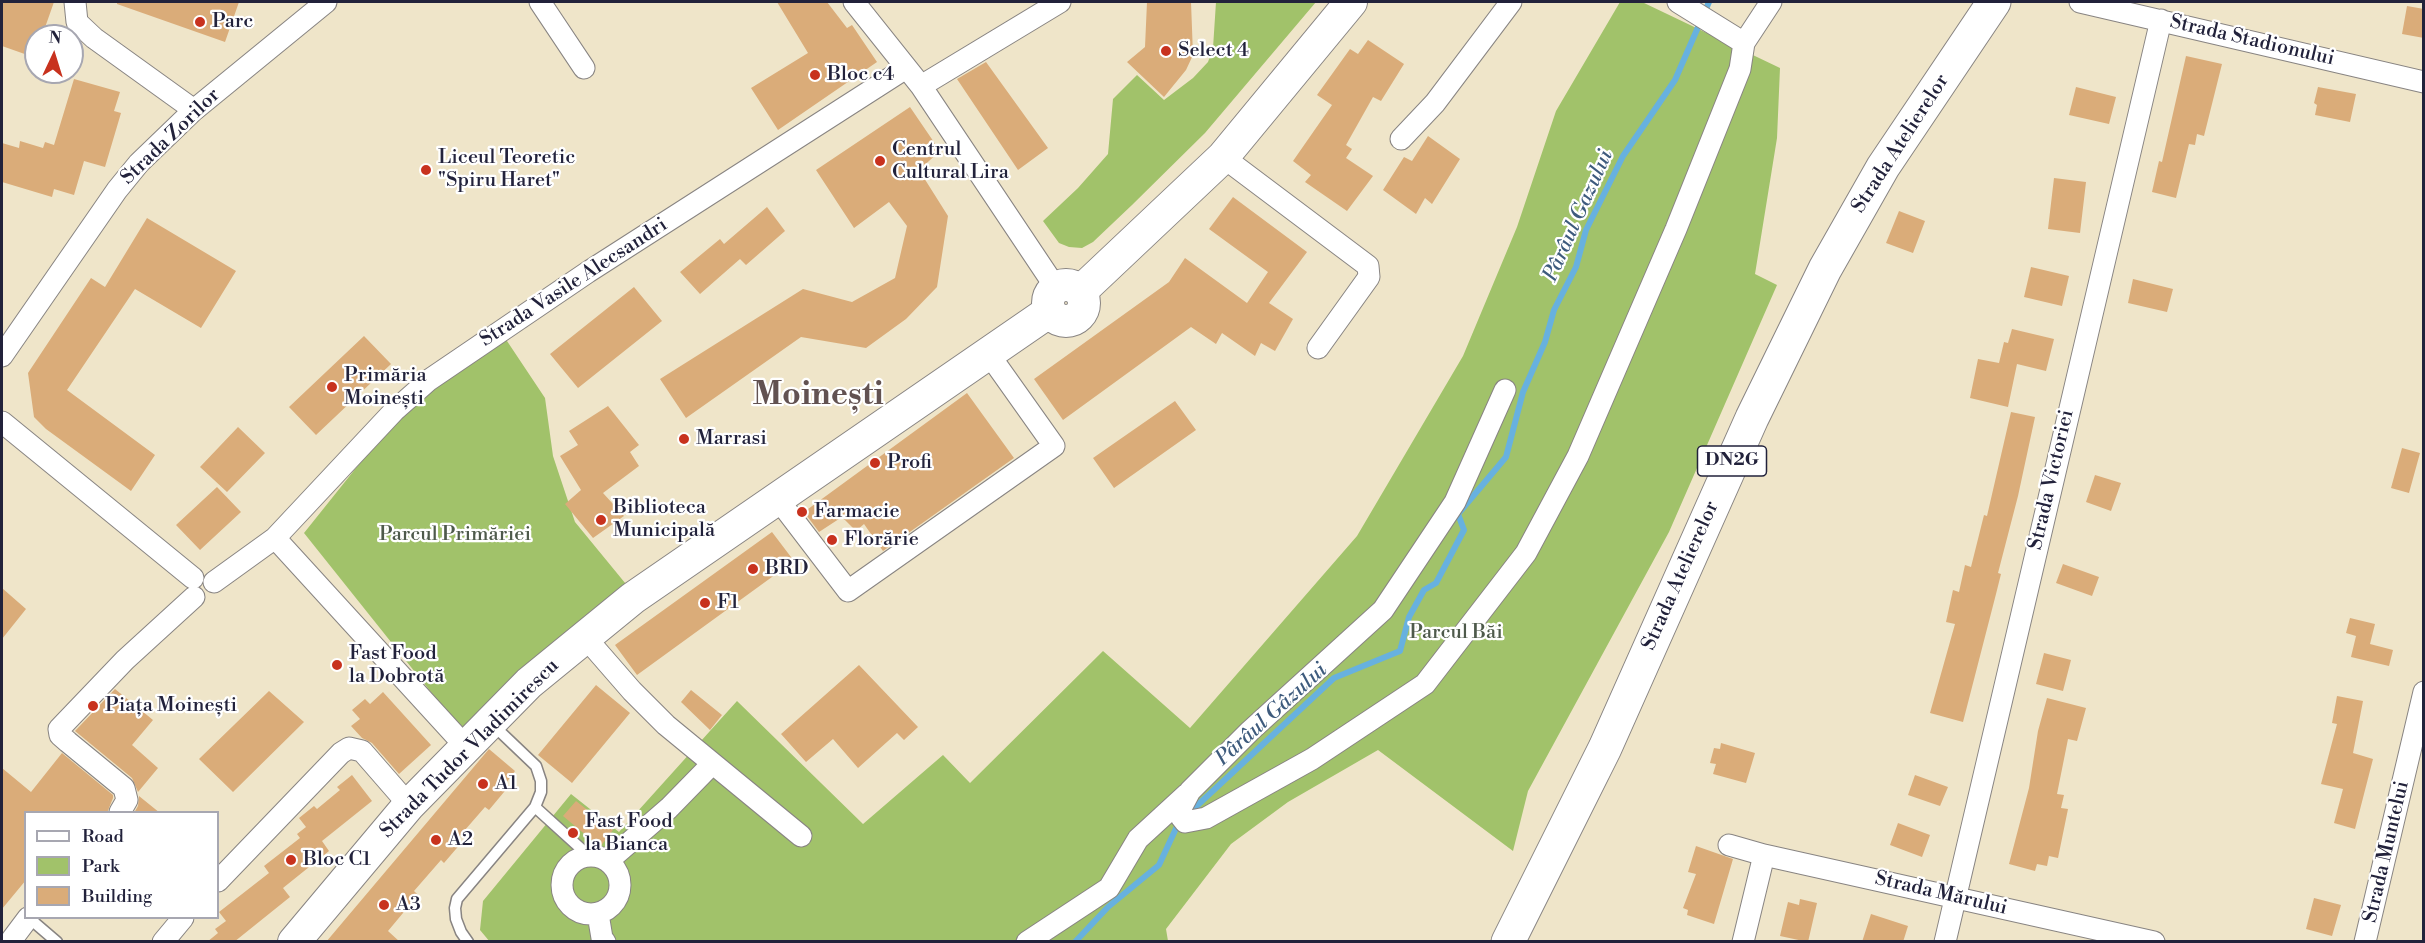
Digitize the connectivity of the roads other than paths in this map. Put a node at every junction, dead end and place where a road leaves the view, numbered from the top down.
1 (75, 2) edge
2 (326, 2) edge
3 (540, 2) edge
4 (1060, 2) edge
5 (1351, 2) edge
6 (1511, 2) edge
7 (1678, 2) edge
8 (1771, 2) edge
9 (1994, 2) edge
10 (2080, 2) edge
11 (865, 5) edge
12 (2161, 20) junction
13 (1744, 43) junction
14 (584, 68) dead end
15 (906, 68) junction
16 (2424, 82) edge
17 (921, 86) junction
18 (194, 110) junction
19 (1401, 139) dead end
20 (1223, 157) junction
21 (1062, 297) junction
22 (1318, 348) dead end
23 (988, 353) junction
24 (2, 356) edge
25 (1505, 390) dead end
26 (2, 422) edge
27 (777, 498) junction
28 (275, 538) junction
29 (200, 586) junction
30 (585, 637) junction
31 (2424, 692) edge
32 (491, 723) junction
33 (466, 747) junction
34 (712, 764) junction
35 (1190, 792) junction
36 (409, 805) junction
37 (536, 807) junction
38 (121, 811) edge
39 (801, 836) dead end
40 (1729, 845) dead end
41 (1764, 855) junction
42 (599, 858) junction
43 (219, 880) edge
44 (1956, 897) junction
45 (598, 914) junction
46 (27, 919) edge
47 (29, 919) edge
48 (182, 919) edge
49 (10, 942) edge
50 (57, 942) edge
51 (163, 942) edge
52 (294, 942) edge
53 (468, 942) edge
54 (605, 942) edge
55 (1027, 942) edge
56 (1508, 942) edge
57 (1743, 942) edge
58 (1946, 942) edge
59 (2154, 942) edge
60 (2365, 942) edge

1 - 18 street
2 - 18 street, Strada Zorilor
3 - 14 street
4 - 17 street
5 - 20 street, Strada Tudor Vladimirescu
6 - 19 street
7 - 13 street
8 - 13 street
9 - 56 main road, Strada Atelierelor / DN2G
10 - 12 street, Strada Stadionului
11 - 15 street
12 - 16 street, Strada Stadionului
12 - 44 street, Strada Victoriei
13 - 35 street
15 - 17 street
15 - 28 street, Strada Vasile Alecsandri
17 - 21 street
18 - 24 street, Strada Zorilor
20 - 21 street, Strada Tudor Vladimirescu
20 - 22 street
21 - 23 street, Strada Tudor Vladimirescu
23 - 27 street, Strada Tudor Vladimirescu
23 - 27 street
25 - 35 street
26 - 29 street
27 - 30 street, Strada Tudor Vladimirescu
28 - 29 street, Strada Vasile Alecsandri
28 - 33 street
29 - 38 street, Strada Vasile Alecsandri
30 - 32 street, Strada Tudor Vladimirescu
30 - 34 street
31 - 60 street, Strada Muntelui
32 - 33 street, Strada Tudor Vladimirescu
32 - 37 lane
33 - 36 street, Strada Tudor Vladimirescu
34 - 39 street
34 - 42 street
35 - 55 street
36 - 43 street
36 - 52 street, Strada Tudor Vladimirescu
37 - 42 lane
37 - 53 lane
40 - 41 street, Strada Mărului
41 - 44 street, Strada Mărului
41 - 57 street
42 - 45 street
42 - 45 street
44 - 58 street, Strada Victoriei
44 - 59 street, Strada Mărului
45 - 54 street
46 - 49 street
47 - 50 lane
48 - 51 street

